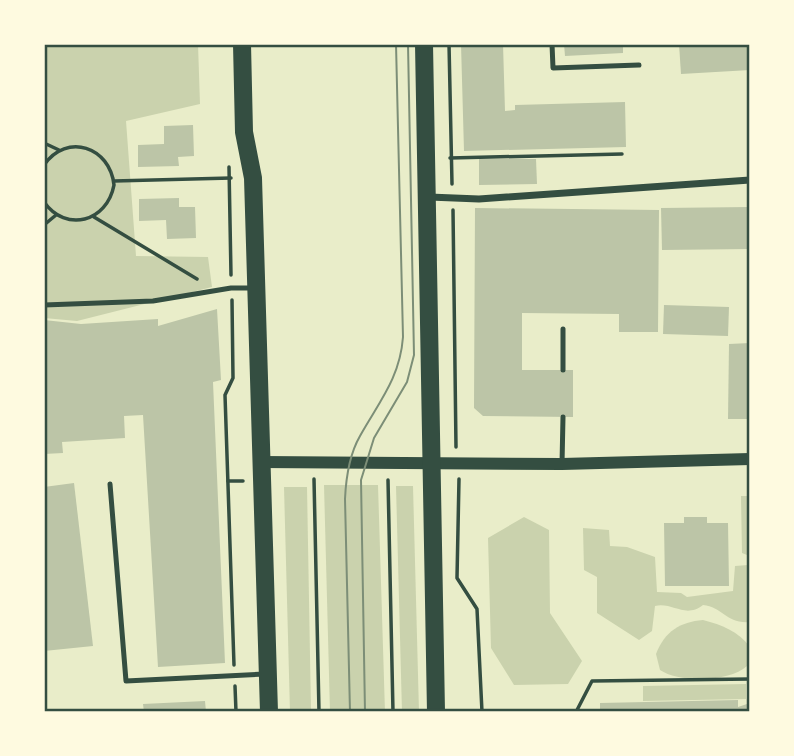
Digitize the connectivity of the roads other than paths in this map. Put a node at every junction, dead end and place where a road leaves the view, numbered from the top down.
1 (242, 44) edge
2 (424, 44) edge
3 (552, 44) edge
4 (639, 65) dead end
5 (750, 180) edge
6 (428, 197) junction
7 (256, 288) junction
8 (44, 305) edge
9 (563, 329) dead end
10 (563, 370) dead end
11 (563, 416) dead end
12 (750, 459) edge
13 (261, 462) junction
14 (562, 464) junction
15 (433, 469) junction
16 (110, 484) dead end
17 (267, 674) junction
18 (269, 712) edge
19 (436, 712) edge

1 - 7 main road
2 - 6 main road
3 - 4 lane
5 - 6 street
6 - 15 main road
7 - 8 lane
7 - 13 main road
9 - 10 lane
11 - 14 lane
12 - 14 street
13 - 15 street
13 - 17 main road
14 - 15 street
15 - 19 main road
16 - 17 lane
17 - 18 main road

